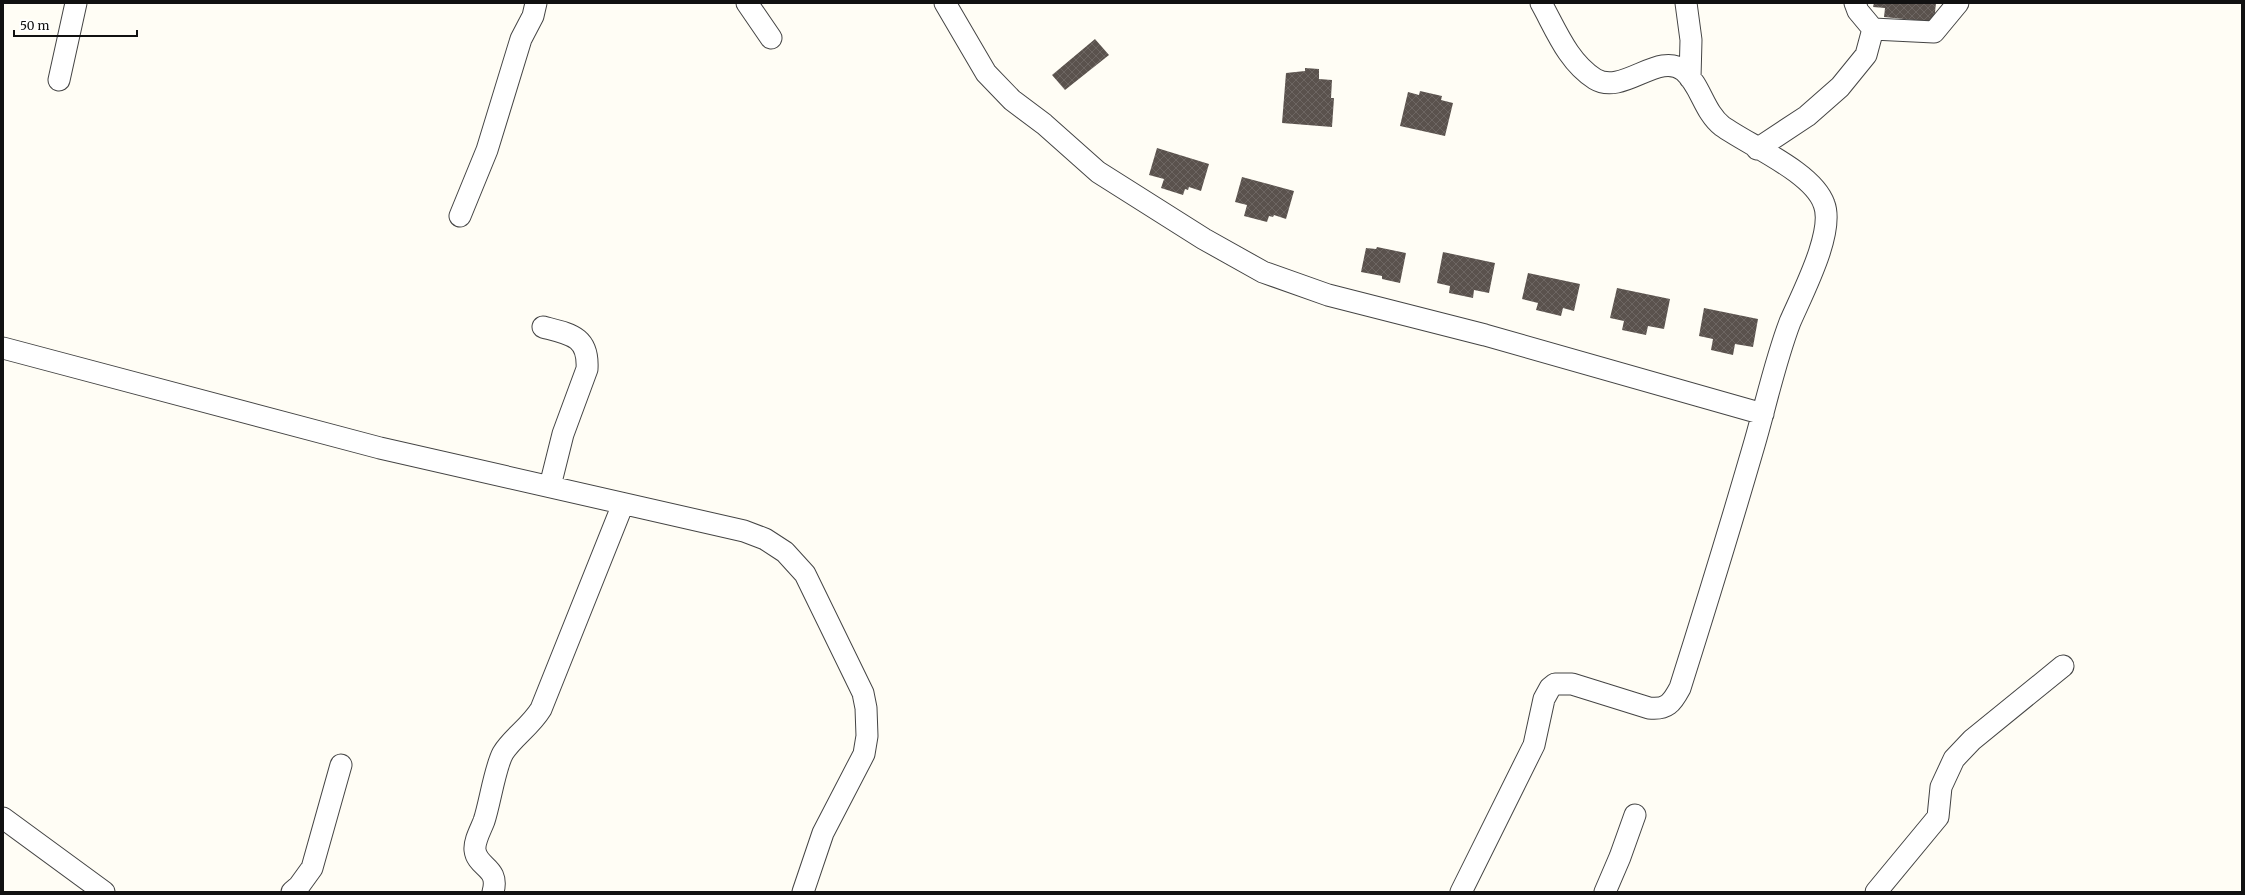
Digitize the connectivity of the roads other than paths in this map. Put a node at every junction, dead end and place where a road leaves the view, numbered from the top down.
1 (76, 3) edge
2 (536, 3) edge
3 (747, 3) edge
4 (945, 3) edge
5 (1541, 3) edge
6 (1686, 3) edge
7 (1855, 3) edge
8 (1958, 3) edge
9 (1873, 29) junction
10 (771, 38) dead end
11 (1690, 78) junction
12 (59, 80) dead end
13 (1757, 149) junction
14 (460, 216) dead end
15 (543, 327) dead end
16 (3, 348) edge
17 (1763, 414) junction
18 (550, 486) junction
19 (623, 504) junction
20 (2063, 666) dead end
21 (341, 765) dead end
22 (1635, 815) dead end
23 (3, 818) edge
24 (104, 892) edge
25 (292, 892) edge
26 (493, 892) edge
27 (803, 892) edge
28 (1460, 892) edge
29 (1605, 892) edge
30 (1876, 892) edge

1 - 12 street
2 - 14 street
3 - 10 street
4 - 17 street
5 - 11 street
6 - 11 street
7 - 9 street
8 - 9 street
9 - 13 street
11 - 13 street
13 - 17 street
15 - 18 street
16 - 18 street
17 - 28 street
18 - 19 street
19 - 26 street
19 - 27 street
20 - 30 street
21 - 25 street
22 - 29 street
23 - 24 street

